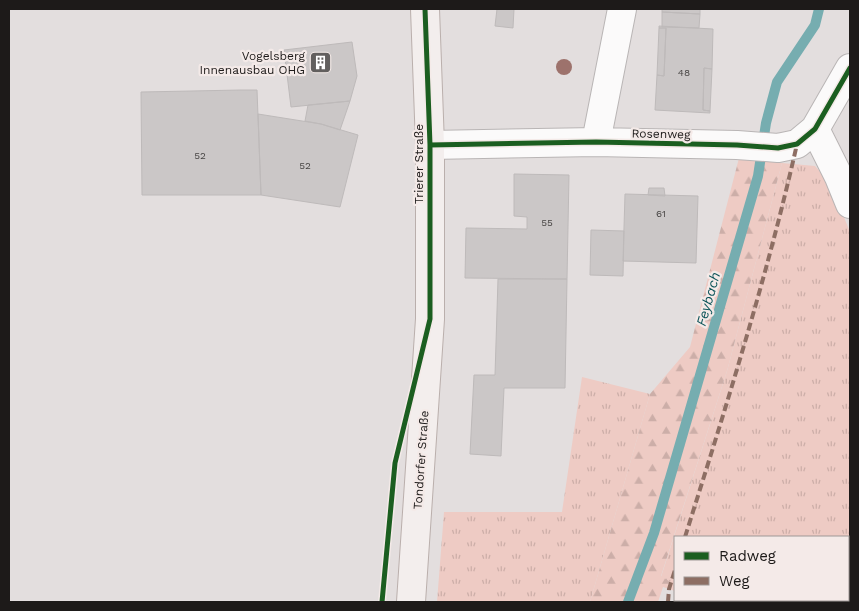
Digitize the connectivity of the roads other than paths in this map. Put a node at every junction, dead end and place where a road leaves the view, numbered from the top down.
1 (424, 9) edge
2 (622, 9) edge
3 (850, 68) edge
4 (815, 129) junction
5 (596, 142) junction
6 (430, 144) junction
7 (850, 204) edge
8 (430, 319) joint
9 (411, 602) edge

1 - 6 main road, Trierer Straße
2 - 5 street
3 - 4 street, Rosenweg
4 - 5 street, Rosenweg
4 - 7 street
5 - 6 street, Rosenweg
6 - 8 main road, Trierer Straße
8 - 9 main road, Tondorfer Straße

